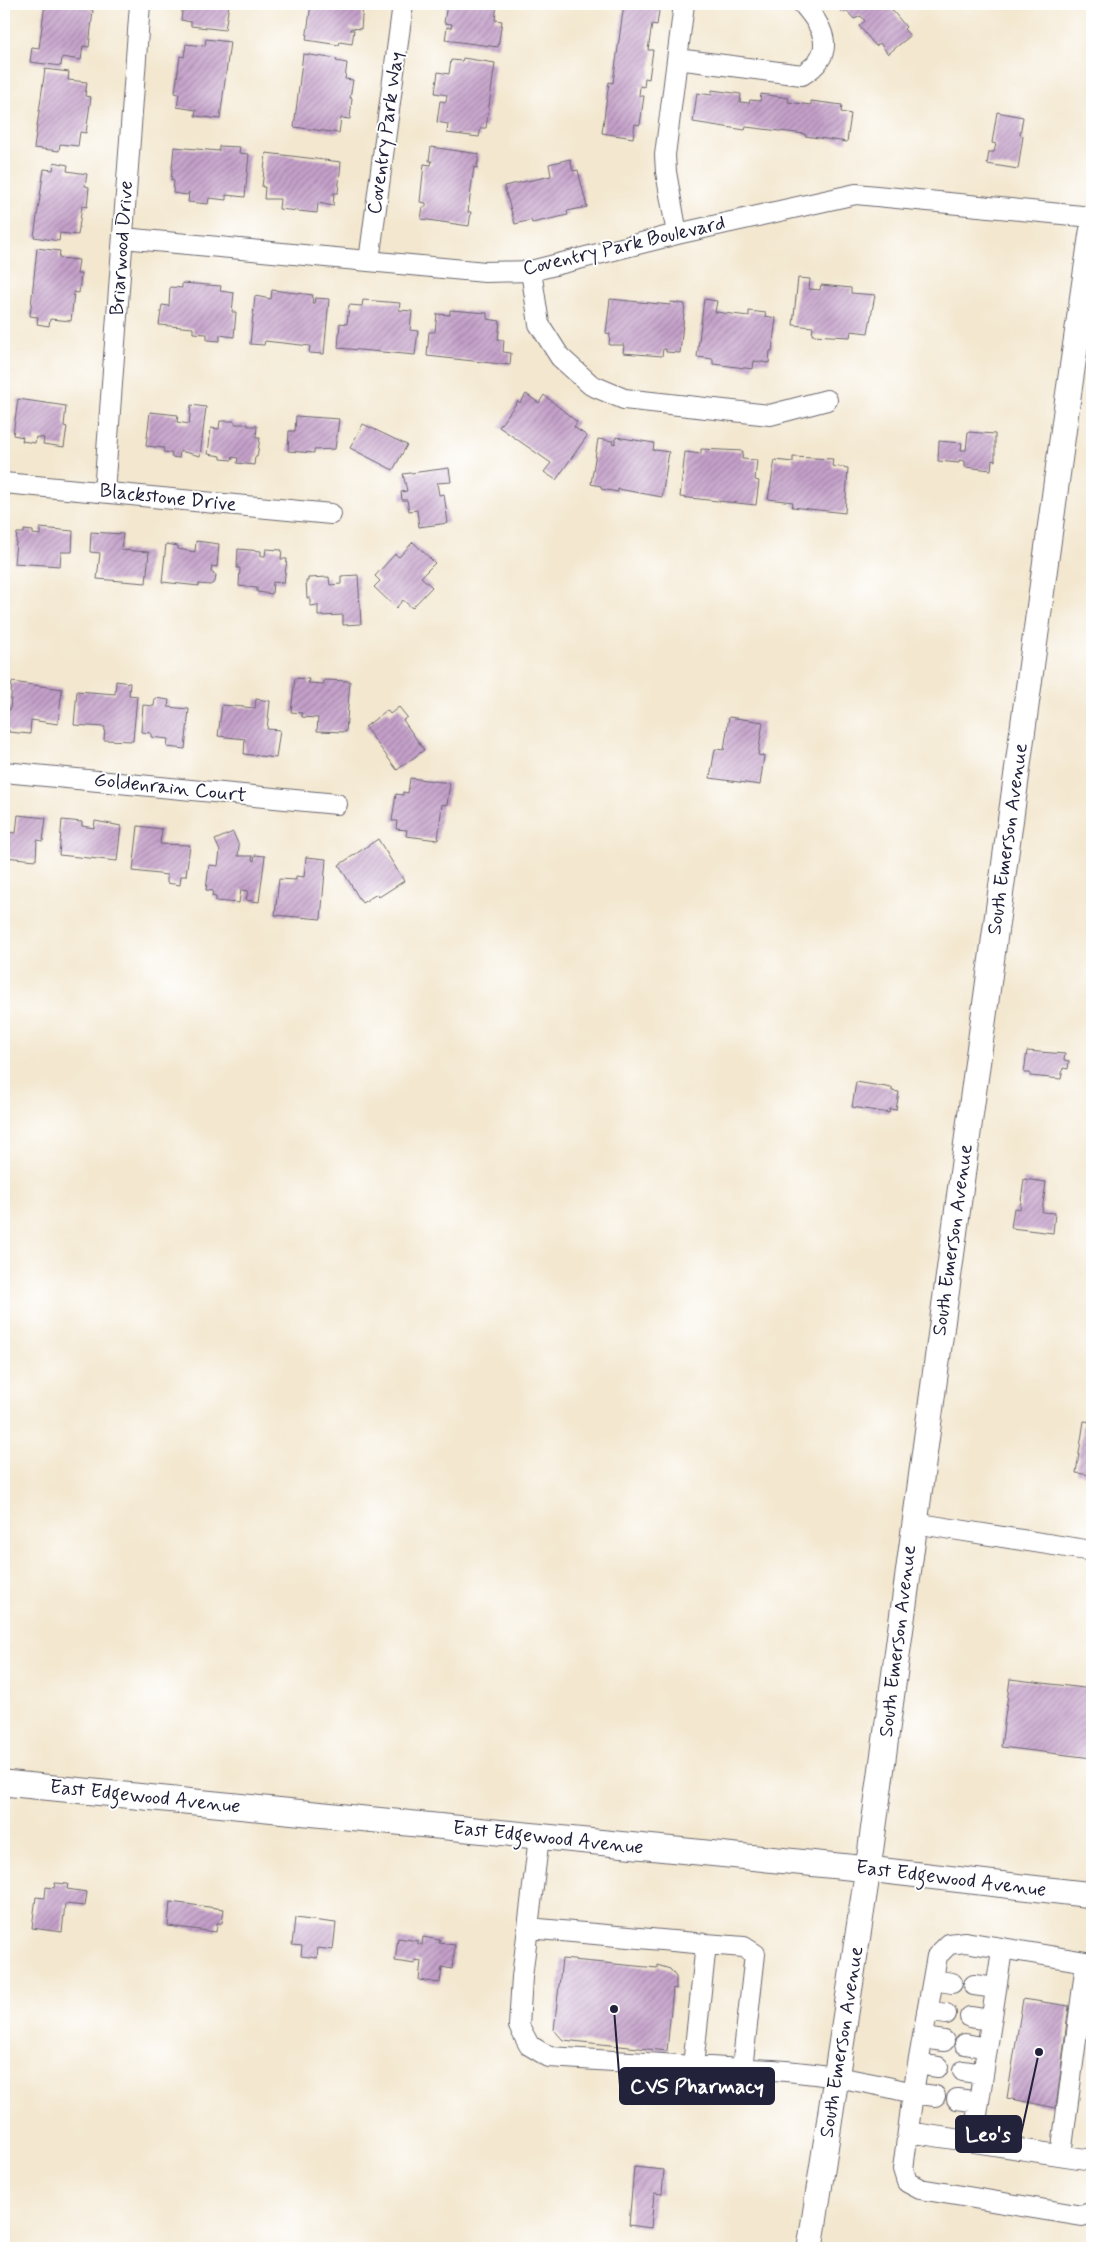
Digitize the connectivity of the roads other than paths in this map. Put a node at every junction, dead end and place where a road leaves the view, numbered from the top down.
1 (140, 4) edge
2 (403, 4) edge
3 (684, 4) edge
4 (802, 4) edge
5 (677, 59) junction
6 (1092, 217) edge
7 (1092, 232) edge
8 (677, 234) junction
9 (123, 238) junction
10 (369, 261) junction
11 (531, 270) junction
12 (827, 400) dead end
13 (4, 483) edge
14 (104, 492) junction
15 (331, 514) dead end
16 (4, 772) edge
17 (337, 804) dead end
18 (914, 1523) junction
19 (1092, 1551) edge
20 (4, 1783) edge
21 (539, 1837) junction
22 (868, 1869) junction
23 (1092, 1895) edge
24 (528, 1928) junction
25 (706, 1944) junction
26 (1002, 1950) junction
27 (1089, 1963) edge
28 (974, 1985) dead end
29 (996, 1988) junction
30 (970, 2017) dead end
31 (991, 2020) junction
32 (923, 2038) junction
33 (944, 2041) dead end
34 (966, 2044) dead end
35 (987, 2048) junction
36 (918, 2064) junction
37 (693, 2066) junction
38 (938, 2067) dead end
39 (742, 2069) junction
40 (963, 2071) dead end
41 (983, 2074) junction
42 (836, 2076) junction
43 (913, 2093) junction
44 (935, 2096) dead end
45 (957, 2099) dead end
46 (979, 2102) junction
47 (908, 2132) junction
48 (973, 2142) junction
49 (1061, 2155) junction
50 (1092, 2160) edge
51 (1092, 2212) edge
52 (810, 2248) edge

1 - 9 street, Briarwood Drive
2 - 10 street, Coventry Park Way
3 - 5 street
4 - 5 street
5 - 8 street
6 - 8 street, Coventry Park Boulevard
7 - 18 main road, South Emerson Avenue
8 - 11 street, Coventry Park Boulevard
9 - 10 street, Coventry Park Boulevard
9 - 14 street, Briarwood Drive
10 - 11 street, Coventry Park Boulevard
11 - 12 street
13 - 14 street, Blackstone Drive
14 - 15 street, Blackstone Drive
16 - 17 street, Goldenrain Court
18 - 19 street
18 - 22 main road, South Emerson Avenue
20 - 21 main road, East Edgewood Avenue
21 - 22 main road, East Edgewood Avenue
21 - 24 street
22 - 23 main road, East Edgewood Avenue
22 - 42 main road, South Emerson Avenue
24 - 25 street
24 - 37 street
25 - 37 street
25 - 39 street
26 - 27 street
26 - 29 street
26 - 32 street
27 - 49 street
28 - 29 street
29 - 31 street
30 - 31 street
31 - 35 street
32 - 33 street
32 - 36 street
34 - 35 street
35 - 41 street
36 - 38 street
36 - 43 street
37 - 39 street
39 - 42 street
40 - 41 street
41 - 46 street
42 - 43 street
42 - 52 main road, South Emerson Avenue
43 - 44 street
43 - 47 street
45 - 46 street
46 - 48 street
47 - 48 street
47 - 51 street
48 - 49 street
49 - 50 street

